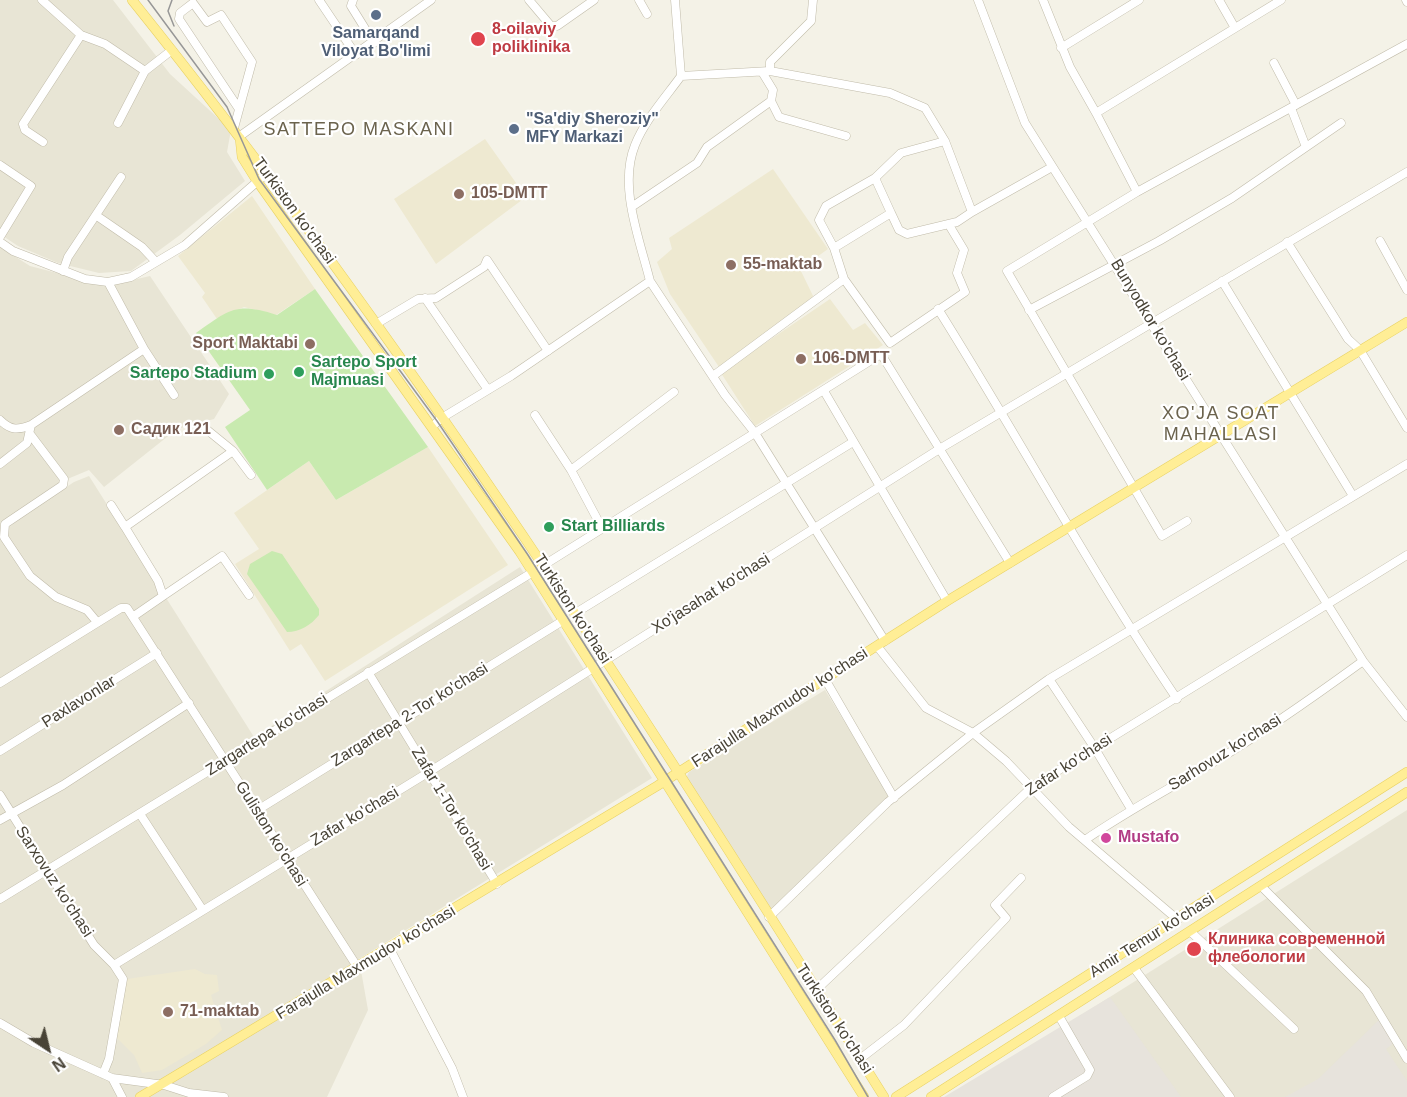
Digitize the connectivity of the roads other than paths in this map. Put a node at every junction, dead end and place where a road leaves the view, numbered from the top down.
1 (42, 0) edge
2 (132, 0) edge
3 (319, 0) edge
4 (353, 0) edge
5 (431, 0) edge
6 (528, 0) edge
7 (594, 0) edge
8 (639, 0) edge
9 (675, 0) edge
10 (813, 0) edge
11 (978, 0) edge
12 (1042, 0) edge
13 (1139, 0) edge
14 (1219, 0) edge
15 (1281, 0) edge
16 (647, 14) dead end
17 (1235, 28) junction
18 (81, 35) junction
19 (374, 43) junction
20 (1407, 44) edge
21 (1061, 48) junction
22 (172, 50) junction
23 (356, 55) junction
24 (1274, 63) dead end
25 (145, 71) junction
26 (766, 71) junction
27 (681, 76) junction
28 (771, 101) junction
29 (1294, 106) junction
30 (239, 109) junction
31 (1096, 113) junction
32 (117, 123) dead end
33 (1341, 123) dead end
34 (237, 132) junction
35 (846, 136) dead end
36 (945, 141) junction
37 (43, 142) dead end
38 (1306, 147) junction
39 (0, 165) edge
40 (1052, 167) junction
41 (1407, 172) edge
42 (267, 173) junction
43 (121, 177) dead end
44 (875, 178) junction
45 (257, 182) junction
46 (1137, 192) junction
47 (633, 206) junction
48 (972, 212) junction
49 (891, 213) junction
50 (97, 216) junction
51 (1090, 222) junction
52 (949, 225) junction
53 (0, 237) edge
54 (1380, 241) dead end
55 (0, 242) edge
56 (1287, 242) junction
57 (834, 248) junction
58 (156, 262) junction
59 (1116, 264) junction
60 (63, 271) junction
61 (844, 279) junction
62 (108, 282) junction
63 (650, 282) junction
64 (1222, 282) junction
65 (1407, 290) edge
66 (425, 298) junction
67 (938, 309) junction
68 (1029, 310) junction
69 (1407, 322) edge
70 (1151, 323) junction
71 (376, 324) junction
72 (144, 349) junction
73 (1360, 350) junction
74 (548, 351) junction
75 (1066, 374) junction
76 (713, 376) junction
77 (488, 390) junction
78 (824, 391) junction
79 (674, 392) dead end
80 (1290, 393) junction
81 (174, 395) dead end
82 (1004, 413) junction
83 (535, 416) dead end
84 (443, 417) junction
85 (0, 420) edge
86 (32, 425) junction
87 (433, 426) junction
88 (206, 429) dead end
89 (1407, 429) edge
90 (755, 433) junction
91 (30, 434) junction
92 (1220, 436) junction
93 (853, 442) junction
94 (941, 448) junction
95 (233, 451) junction
96 (0, 464) edge
97 (1407, 464) edge
98 (571, 470) junction
99 (251, 475) dead end
100 (786, 482) junction
101 (880, 487) junction
102 (1133, 489) junction
103 (1353, 496) junction
104 (111, 505) dead end
105 (1187, 520) dead end
106 (1071, 526) junction
107 (2, 527) edge
108 (125, 527) junction
109 (602, 528) junction
110 (817, 528) junction
111 (1287, 539) junction
112 (1407, 555) edge
113 (1010, 563) junction
114 (544, 565) junction
115 (533, 572) junction
116 (249, 595) dead end
117 (163, 596) junction
118 (947, 601) junction
119 (1327, 604) junction
120 (574, 614) junction
121 (134, 616) junction
122 (564, 620) junction
123 (97, 622) junction
124 (1131, 631) junction
125 (881, 644) junction
126 (157, 653) junction
127 (605, 660) junction
128 (1363, 661) junction
129 (594, 667) junction
130 (368, 672) junction
131 (825, 679) junction
132 (1049, 679) junction
133 (0, 683) edge
134 (1178, 699) junction
135 (189, 703) junction
136 (1407, 717) edge
137 (399, 720) junction
138 (973, 733) junction
139 (1094, 747) junction
140 (0, 751) edge
141 (225, 762) junction
142 (429, 772) junction
143 (1407, 772) edge
144 (678, 773) junction
145 (664, 781) junction
146 (1033, 786) junction
147 (1407, 792) edge
148 (0, 795) edge
149 (894, 798) junction
150 (1131, 809) junction
151 (256, 811) junction
152 (11, 813) junction
153 (140, 814) junction
154 (0, 820) edge
155 (1085, 840) junction
156 (286, 859) junction
157 (46, 871) junction
158 (1021, 878) dead end
159 (497, 884) junction
160 (1261, 886) junction
161 (0, 898) edge
162 (202, 909) junction
163 (769, 918) junction
164 (1178, 920) junction
165 (1191, 932) junction
166 (390, 949) junction
167 (114, 965) junction
168 (358, 968) junction
169 (1134, 968) junction
170 (815, 991) junction
171 (1059, 1016) junction
172 (0, 1023) edge
173 (1294, 1029) dead end
174 (860, 1059) junction
175 (1407, 1059) edge
176 (103, 1074) junction
177 (112, 1078) junction
178 (164, 1085) junction
179 (122, 1097) edge
180 (140, 1097) edge
181 (224, 1097) edge
182 (463, 1097) edge
183 (864, 1097) edge
184 (884, 1097) edge
185 (896, 1097) edge
186 (931, 1097) edge
187 (1053, 1097) edge
188 (1230, 1097) edge

1 - 18 street
2 - 22 main road, Turkiston ko'chasi
3 - 23 street
4 - 19 street
5 - 19 street
6 - 7 street
8 - 16 street
9 - 27 street
10 - 26 street
11 - 40 street, Bunyodkor ko'chasi
12 - 21 street
13 - 21 street
14 - 17 street
15 - 17 street
17 - 31 street
18 - 25 street
18 - 37 street
19 - 23 street
20 - 29 street
21 - 31 street
22 - 25 street
22 - 34 main road, Turkiston ko'chasi
23 - 34 street
24 - 29 street
25 - 32 street
26 - 27 street
26 - 28 street
26 - 36 street
27 - 47 street
28 - 35 street
28 - 47 street
29 - 38 street
29 - 46 street
30 - 30 street
30 - 34 street
31 - 46 street
33 - 38 street
34 - 42 main road, Turkiston ko'chasi
34 - 45 main road, Turkiston ko'chasi
36 - 44 street
36 - 48 street
38 - 59 street
39 - 53 street
40 - 48 street
40 - 51 street, Bunyodkor ko'chasi
41 - 56 street, Xo'jasahat ko'chasi
42 - 45 street
42 - 71 main road, Turkiston ko'chasi
43 - 50 street
44 - 49 street
44 - 57 street
45 - 58 street
45 - 87 main road, Turkiston ko'chasi
46 - 51 street
47 - 63 street
48 - 52 street
49 - 52 street
49 - 57 street
50 - 58 street
50 - 60 street
51 - 59 street, Bunyodkor ko'chasi
51 - 68 street
52 - 67 street
54 - 65 street
55 - 60 street
56 - 64 street, Xo'jasahat ko'chasi
56 - 73 street
57 - 61 street
58 - 62 street
59 - 68 street
59 - 70 street, Bunyodkor ko'chasi
60 - 62 street
61 - 67 street
61 - 76 street
62 - 72 street
63 - 74 street
63 - 76 street
64 - 70 street, Xo'jasahat ko'chasi
64 - 80 street
66 - 71 street
66 - 74 street
66 - 77 street
67 - 82 street
68 - 75 street
69 - 73 main road, Farajulla Maxmudov ko'chasi
70 - 75 street, Xo'jasahat ko'chasi
70 - 92 street, Bunyodkor ko'chasi
71 - 84 main road, Turkiston ko'chasi
72 - 81 street
72 - 86 street
73 - 80 main road, Farajulla Maxmudov ko'chasi
73 - 89 street
74 - 77 street
75 - 82 street, Xo'jasahat ko'chasi
75 - 102 street
76 - 90 street
77 - 84 street
78 - 90 street
78 - 93 street
78 - 94 street
79 - 98 street
80 - 92 main road, Farajulla Maxmudov ko'chasi
80 - 103 street
82 - 94 street, Xo'jasahat ko'chasi
82 - 106 street
83 - 98 street
84 - 87 street
84 - 114 main road, Turkiston ko'chasi
85 - 86 street
86 - 91 street
87 - 115 main road, Turkiston ko'chasi
88 - 95 street
90 - 100 street
90 - 109 street
91 - 96 street
91 - 107 street
92 - 102 main road, Farajulla Maxmudov ko'chasi
92 - 111 street, Bunyodkor ko'chasi
93 - 100 street
93 - 101 street
94 - 101 street, Xo'jasahat ko'chasi
94 - 113 street
95 - 99 street
95 - 108 street
97 - 103 street
98 - 109 street
100 - 110 street
100 - 120 street
101 - 110 street, Xo'jasahat ko'chasi
101 - 118 street
102 - 105 street
102 - 106 main road, Farajulla Maxmudov ko'chasi
103 - 111 street
104 - 108 street
106 - 113 main road, Farajulla Maxmudov ko'chasi
106 - 124 street
107 - 123 street
108 - 117 street
109 - 114 street
110 - 125 street
110 - 127 street, Xo'jasahat ko'chasi
111 - 119 street, Bunyodkor ko'chasi
111 - 124 street
112 - 119 street, Zafar ko'chasi
113 - 118 main road, Farajulla Maxmudov ko'chasi
114 - 120 main road, Turkiston ko'chasi
115 - 122 main road, Turkiston ko'chasi
115 - 130 street, Zargartepa ko'chasi
116 - 117 street
117 - 121 street
118 - 125 main road, Farajulla Maxmudov ko'chasi
119 - 128 street, Bunyodkor ko'chasi
119 - 134 street, Zafar ko'chasi
120 - 127 main road, Turkiston ko'chasi
121 - 123 street, Guliston ko'chasi
121 - 126 street, Guliston ko'chasi
122 - 129 main road, Turkiston ko'chasi
122 - 137 street, Zargartepa 2-Tor ko'chasi
123 - 133 street
124 - 132 street
124 - 134 street
125 - 131 main road, Farajulla Maxmudov ko'chasi
125 - 138 street
126 - 135 street, Guliston ko'chasi
126 - 140 street, Paxlavonlar
127 - 129 street, Xo'jasahat ko'chasi
127 - 144 main road, Turkiston ko'chasi
128 - 136 street, Bunyodkor ko'chasi
128 - 150 street, Sarhovuz ko'chasi
129 - 142 street, Zafar ko'chasi
129 - 145 main road, Turkiston ko'chasi
130 - 137 street, Zafar 1-Tor ko'chasi
130 - 141 street, Zargartepa ko'chasi
131 - 144 main road, Farajulla Maxmudov ko'chasi
131 - 149 street
132 - 138 street
132 - 139 street
134 - 139 street, Zafar ko'chasi
135 - 141 street, Guliston ko'chasi
135 - 152 street
137 - 142 street, Zafar 1-Tor ko'chasi
137 - 151 street, Zargartepa 2-Tor ko'chasi
138 - 146 street
138 - 149 street
139 - 146 street, Zafar ko'chasi
139 - 150 street
141 - 151 street, Guliston ko'chasi
141 - 153 street, Zargartepa ko'chasi
142 - 156 street, Zafar ko'chasi
142 - 159 street, Zafar 1-Tor ko'chasi
143 - 164 main road, Amir Temur ko'chasi
144 - 145 main road, Farajulla Maxmudov ko'chasi
144 - 163 main road, Turkiston ko'chasi
145 - 159 main road, Farajulla Maxmudov ko'chasi
145 - 183 main road, Turkiston ko'chasi
146 - 155 street
146 - 170 street, Zafar ko'chasi
147 - 160 main road, Amir Temur ko'chasi
148 - 152 street, Sarxovuz ko'chasi
149 - 163 street
150 - 155 street, Sarhovuz ko'chasi
151 - 156 street, Guliston ko'chasi
152 - 154 street
152 - 157 street, Sarxovuz ko'chasi
153 - 157 street, Zargartepa ko'chasi
153 - 162 street
155 - 164 street
156 - 162 street, Zafar ko'chasi
156 - 168 street, Guliston ko'chasi
157 - 161 street, Zargartepa ko'chasi
157 - 167 street, Sarxovuz ko'chasi
158 - 174 street
159 - 166 main road, Farajulla Maxmudov ko'chasi
160 - 165 main road, Amir Temur ko'chasi
160 - 175 street
162 - 167 street, Zafar ko'chasi
163 - 170 main road, Turkiston ko'chasi
164 - 185 main road, Amir Temur ko'chasi
165 - 169 main road, Amir Temur ko'chasi
165 - 173 street
166 - 168 main road, Farajulla Maxmudov ko'chasi
166 - 182 street
167 - 176 street
168 - 178 main road, Farajulla Maxmudov ko'chasi
169 - 171 main road, Amir Temur ko'chasi
169 - 188 street
170 - 174 main road, Turkiston ko'chasi
171 - 186 main road, Amir Temur ko'chasi
171 - 187 street
172 - 176 street
174 - 184 main road, Turkiston ko'chasi
176 - 177 street
177 - 178 street
177 - 179 street
178 - 180 main road, Farajulla Maxmudov ko'chasi
178 - 181 street

